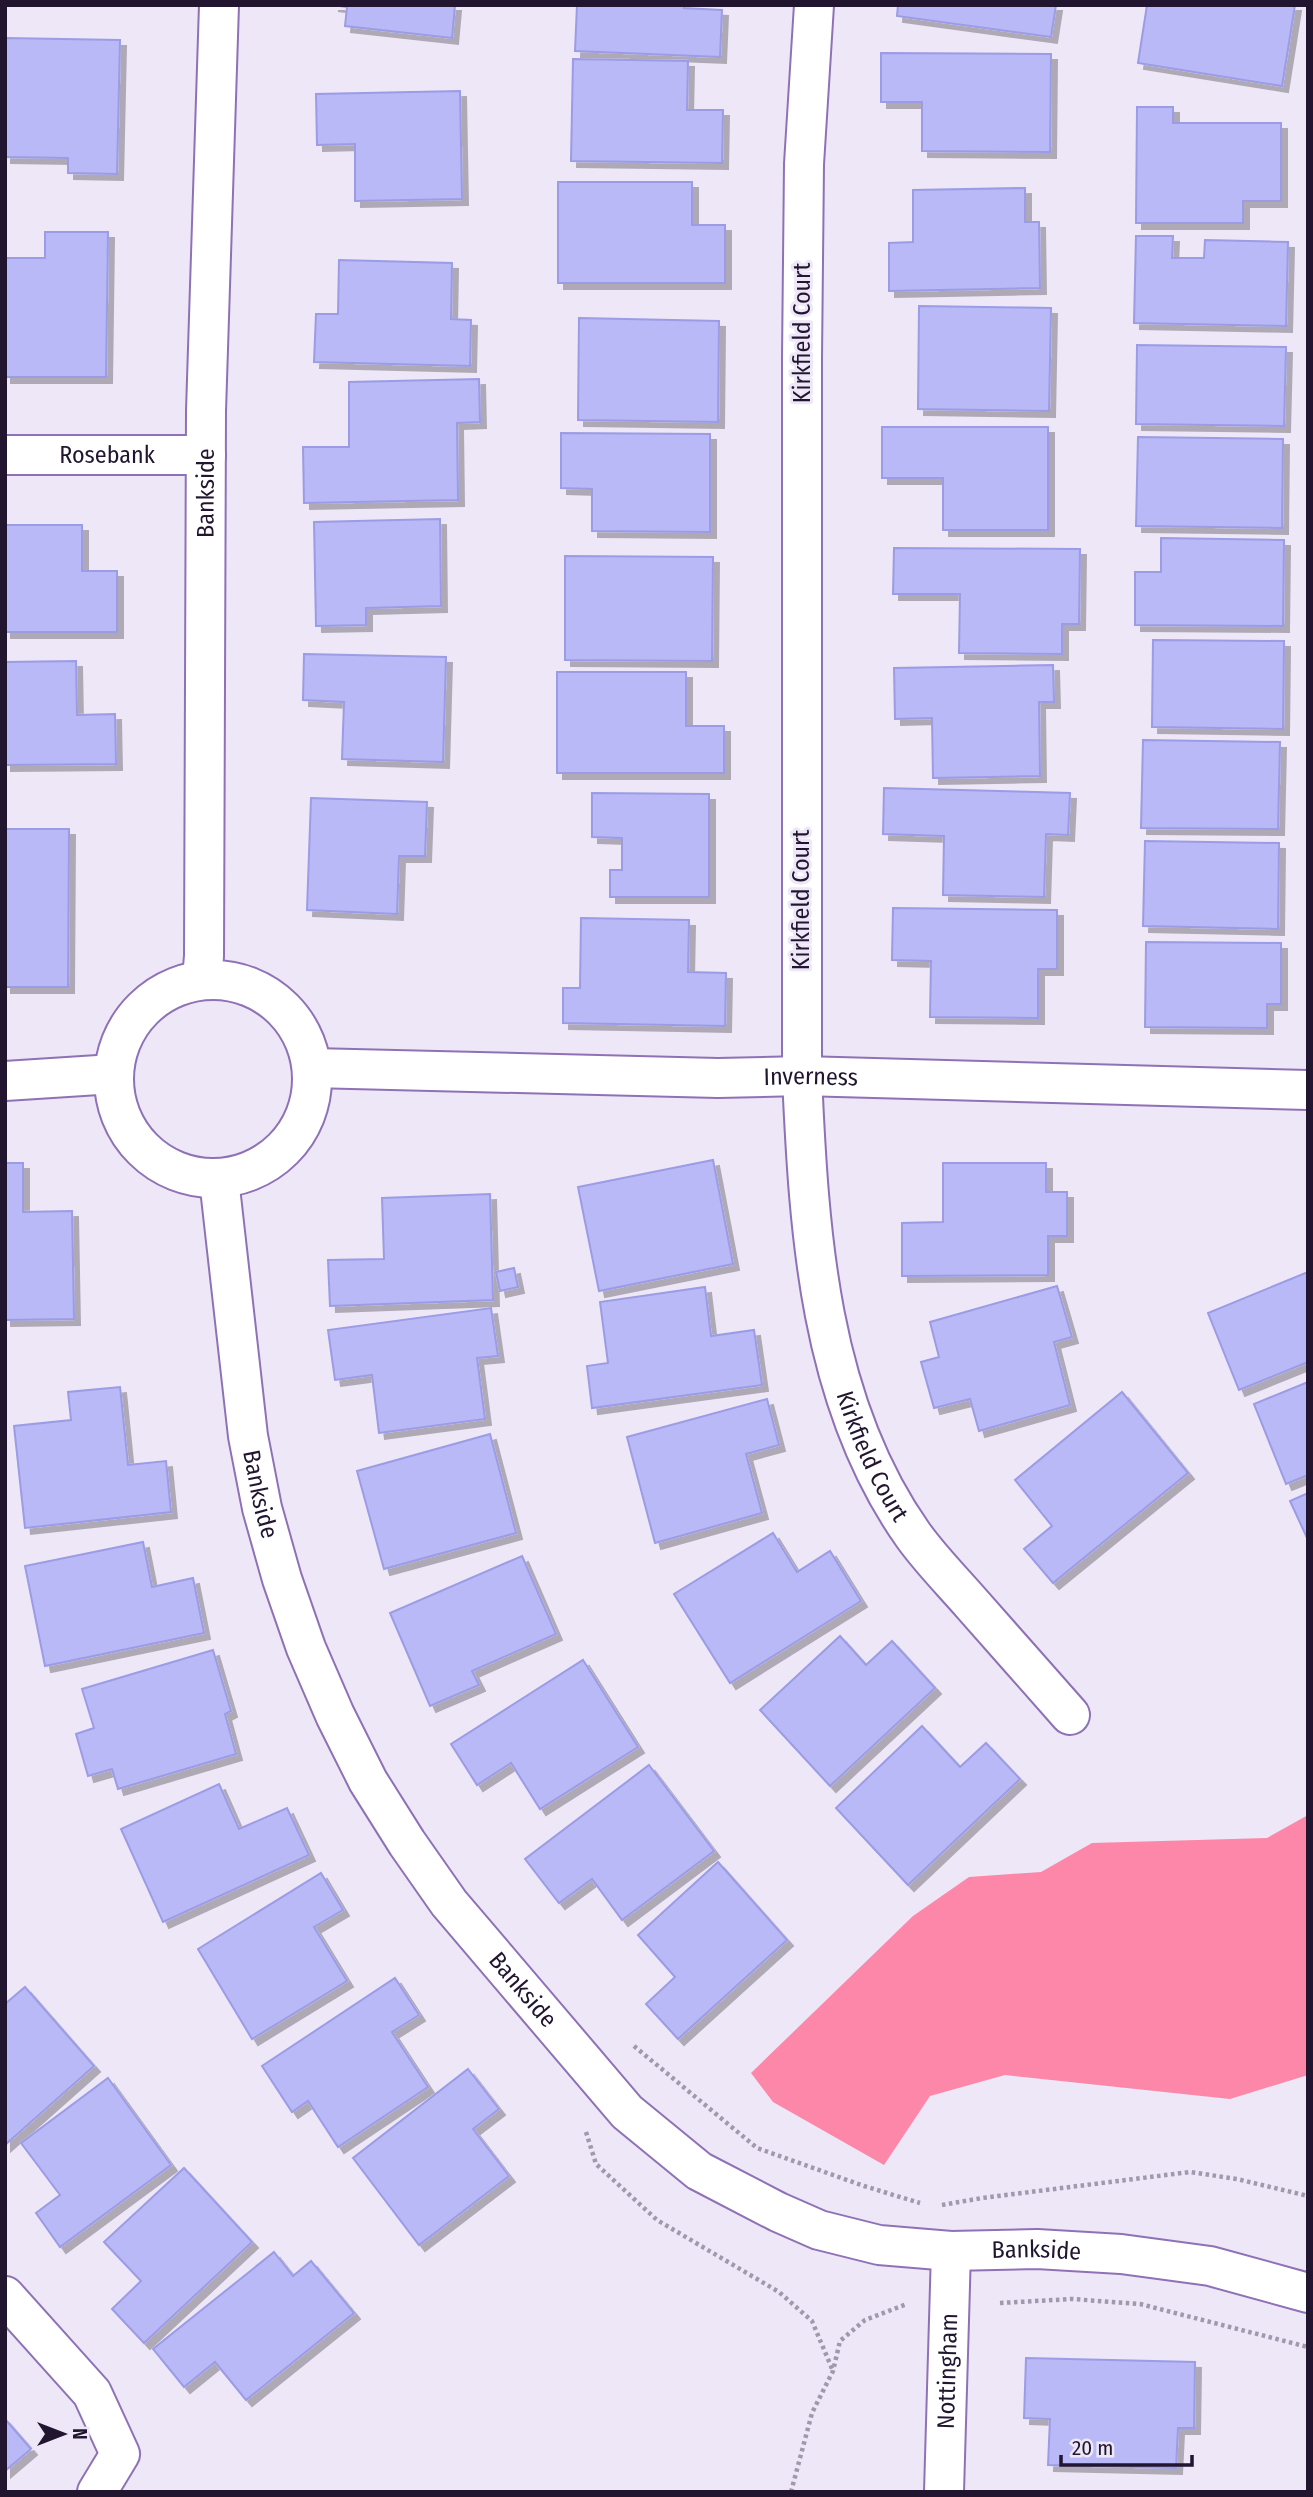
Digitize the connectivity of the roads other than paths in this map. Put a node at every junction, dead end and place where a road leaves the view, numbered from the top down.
1 (219, 5) edge
2 (814, 5) edge
3 (5, 455) edge
4 (206, 455) junction
5 (202, 979) junction
6 (312, 1068) junction
7 (114, 1074) junction
8 (802, 1076) junction
9 (5, 1082) edge
10 (1308, 1090) edge
11 (219, 1179) junction
12 (1070, 1716) dead end
13 (951, 2251) junction
14 (1308, 2293) edge
15 (5, 2296) edge
16 (97, 2492) edge
17 (944, 2492) edge

1 - 4 street, Bankside
2 - 8 street, Kirkfield Court
3 - 4 street, Rosebank
4 - 5 street, Bankside
5 - 6 street
5 - 7 street
6 - 8 street, Inverness
6 - 11 street
7 - 9 street
7 - 11 street
8 - 10 street, Inverness
8 - 12 street, Kirkfield Court
11 - 13 street, Bankside
13 - 14 street, Bankside
13 - 17 street, Nottingham
15 - 16 street

